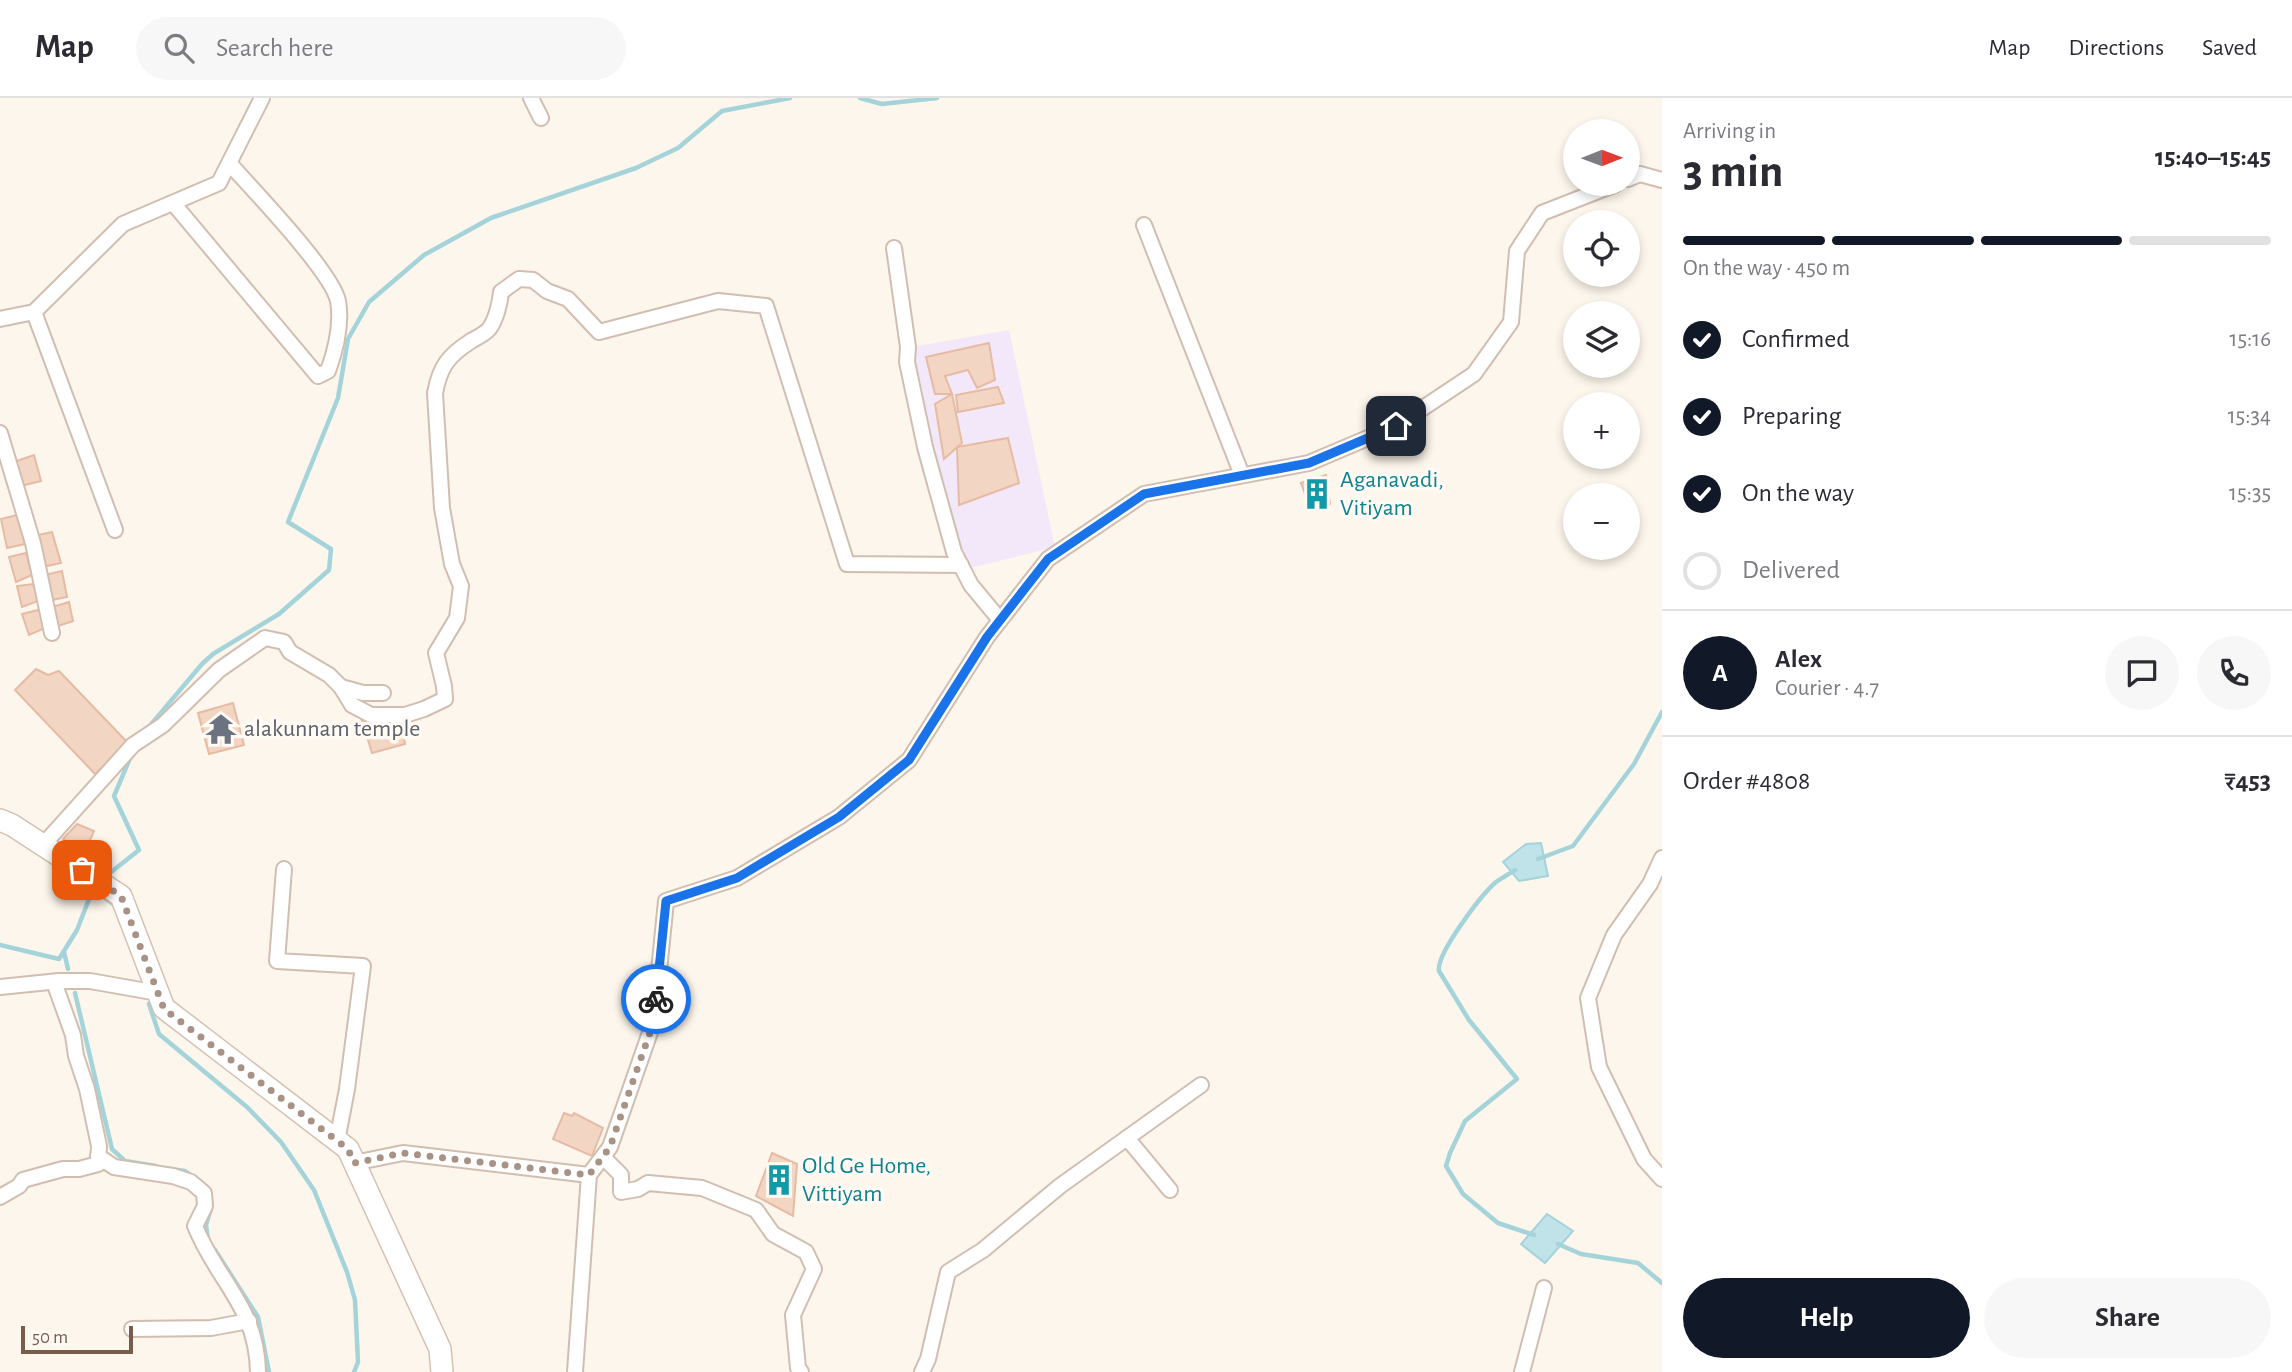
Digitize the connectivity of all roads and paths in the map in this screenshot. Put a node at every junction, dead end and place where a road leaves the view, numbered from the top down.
1 (262, 98) edge
2 (531, 98) edge
3 (541, 118) dead end
4 (230, 164) junction
5 (1640, 174) edge
6 (1662, 180) edge
7 (1585, 196) edge
8 (173, 203) junction
9 (1143, 225) dead end
10 (894, 248) dead end
11 (34, 312) junction
12 (0, 319) edge
13 (0, 433) edge
14 (5, 469) edge
15 (1242, 475) junction
16 (115, 530) dead end
17 (957, 559) junction
18 (1000, 620) junction
19 (52, 633) dead end
20 (341, 687) junction
21 (383, 693) dead end
22 (0, 820) edge
23 (48, 839) junction
24 (1662, 858) edge
25 (284, 869) dead end
26 (54, 982) junction
27 (0, 987) edge
28 (158, 993) junction
29 (1201, 1085) dead end
30 (1127, 1138) junction
31 (337, 1141) junction
32 (98, 1156) junction
33 (603, 1157) junction
34 (354, 1163) junction
35 (589, 1175) junction
36 (1662, 1179) edge
37 (1171, 1190) dead end
38 (0, 1197) edge
39 (1544, 1288) dead end
40 (249, 1321) junction
41 (132, 1329) dead end
42 (258, 1372) edge
43 (442, 1372) edge
44 (575, 1372) edge
45 (801, 1372) edge
46 (922, 1372) edge
47 (1522, 1372) edge

1 - 4 street
2 - 3 street
4 - 8 street
4 - 8 street
5 - 6 street
7 - 15 street
8 - 11 street
9 - 15 street
10 - 17 street
11 - 12 street
11 - 16 street
13 - 14 street
14 - 19 street
15 - 18 street
17 - 18 street
17 - 20 street
18 - 33 street
20 - 21 street
20 - 23 street
22 - 23 main road
23 - 28 main road
24 - 36 street
25 - 31 street
26 - 27 street
26 - 28 street
26 - 32 street
28 - 31 main road
29 - 30 street
30 - 37 street
30 - 46 street
31 - 34 main road
32 - 38 street
32 - 40 street
33 - 35 street
33 - 45 street
34 - 35 street
34 - 43 main road
35 - 44 street
39 - 47 street
40 - 41 street
40 - 42 street

